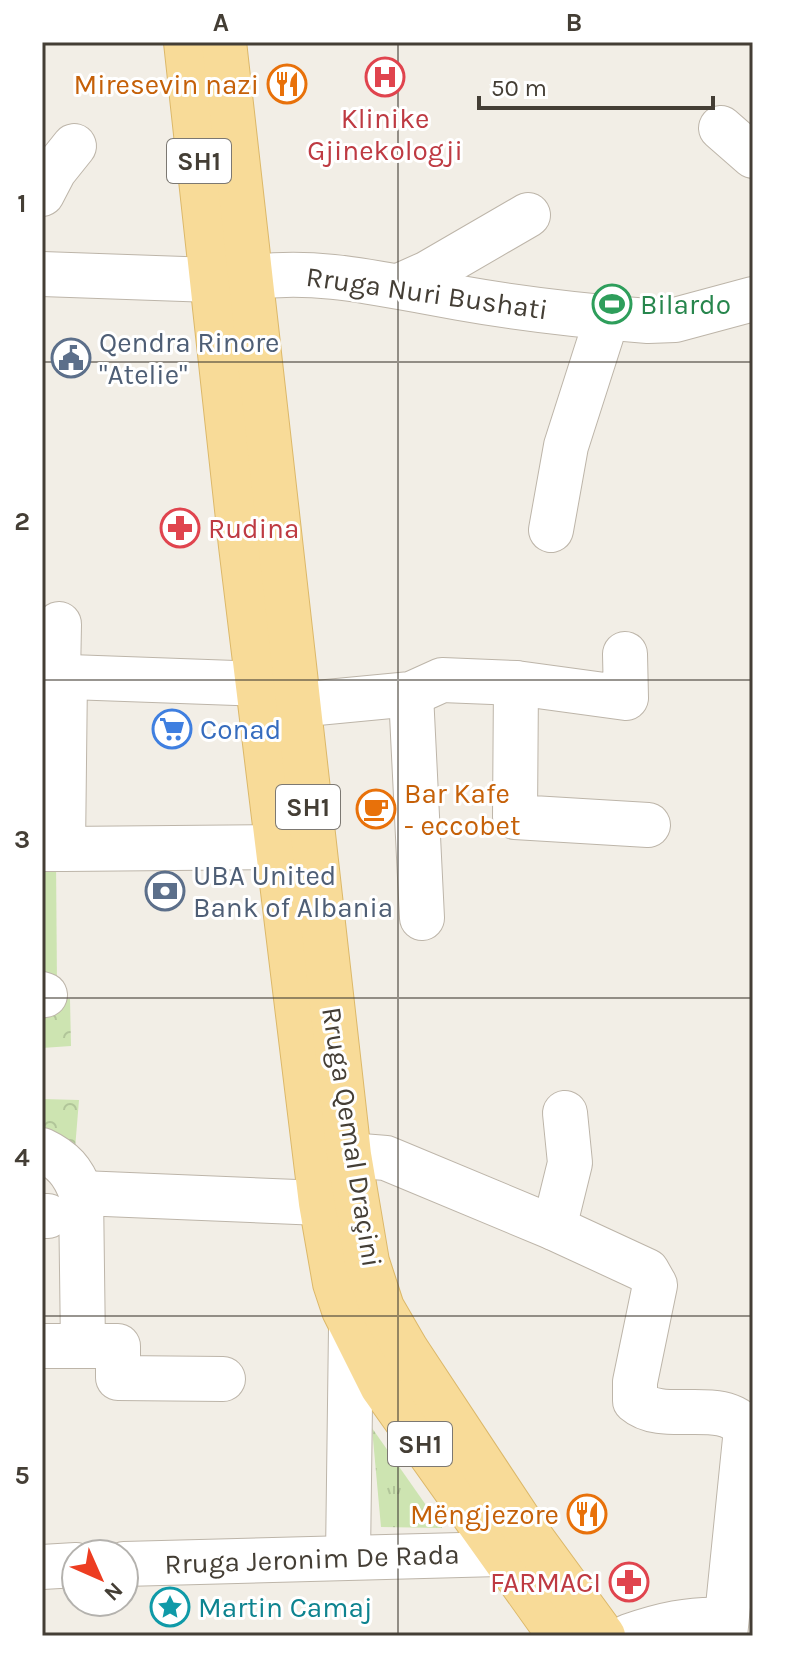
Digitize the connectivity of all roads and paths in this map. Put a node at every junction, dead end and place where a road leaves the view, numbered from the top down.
1 (186, 42) edge
2 (224, 42) edge
3 (74, 146) dead end
4 (42, 194) edge
5 (528, 215) dead end
6 (43, 268) edge
7 (230, 279) junction
8 (401, 285) junction
9 (753, 299) edge
10 (607, 318) junction
11 (551, 530) dead end
12 (59, 624) dead end
13 (625, 654) dead end
14 (55, 676) edge
15 (516, 683) junction
16 (278, 694) junction
17 (411, 694) junction
18 (648, 825) dead end
19 (278, 847) junction
20 (53, 849) edge
21 (422, 918) dead end
22 (565, 1113) dead end
23 (42, 1150) edge
24 (349, 1155) junction
25 (321, 1203) junction
26 (57, 1208) edge
27 (554, 1228) junction
28 (351, 1328) junction
29 (63, 1346) edge
30 (223, 1379) dead end
31 (511, 1541) junction
32 (348, 1556) junction
33 (140, 1563) edge
34 (724, 1628) edge
35 (560, 1636) edge
36 (603, 1636) edge
37 (629, 1636) edge

1 - 7 main road, Rruga Qemal Draçini / SH1
2 - 7 main road, Rruga Qemal Draçini / SH1
3 - 4 street
5 - 8 street
6 - 7 street, Rruga Nuri Bushati
7 - 8 street, Rruga Nuri Bushati
7 - 16 main road, Rruga Qemal Draçini / SH1
8 - 10 street, Rruga Nuri Bushati
9 - 10 street, Rruga Nuri Bushati
10 - 11 street
12 - 14 street
13 - 15 street
14 - 16 street
14 - 20 street
15 - 17 street
15 - 18 street
16 - 17 street
16 - 19 main road, Rruga Qemal Draçini / SH1
16 - 24 main road, Rruga Qemal Draçini / SH1
17 - 21 street
19 - 20 street
19 - 25 main road, Rruga Qemal Draçini / SH1
22 - 27 street
23 - 26 street
24 - 27 street
24 - 31 main road, Rruga Qemal Draçini / SH1
25 - 26 street, Rruga Qemal Draçini
25 - 28 main road, Rruga Qemal Draçini / SH1
26 - 29 street
27 - 34 street
28 - 31 main road, SH1
28 - 32 street, Rruga Qemal Draçini
29 - 30 street
31 - 32 street, Rruga Jeronim De Rada
31 - 35 main road, SH1
31 - 36 main road, SH1
32 - 33 street, Rruga Jeronim De Rada
34 - 37 street

